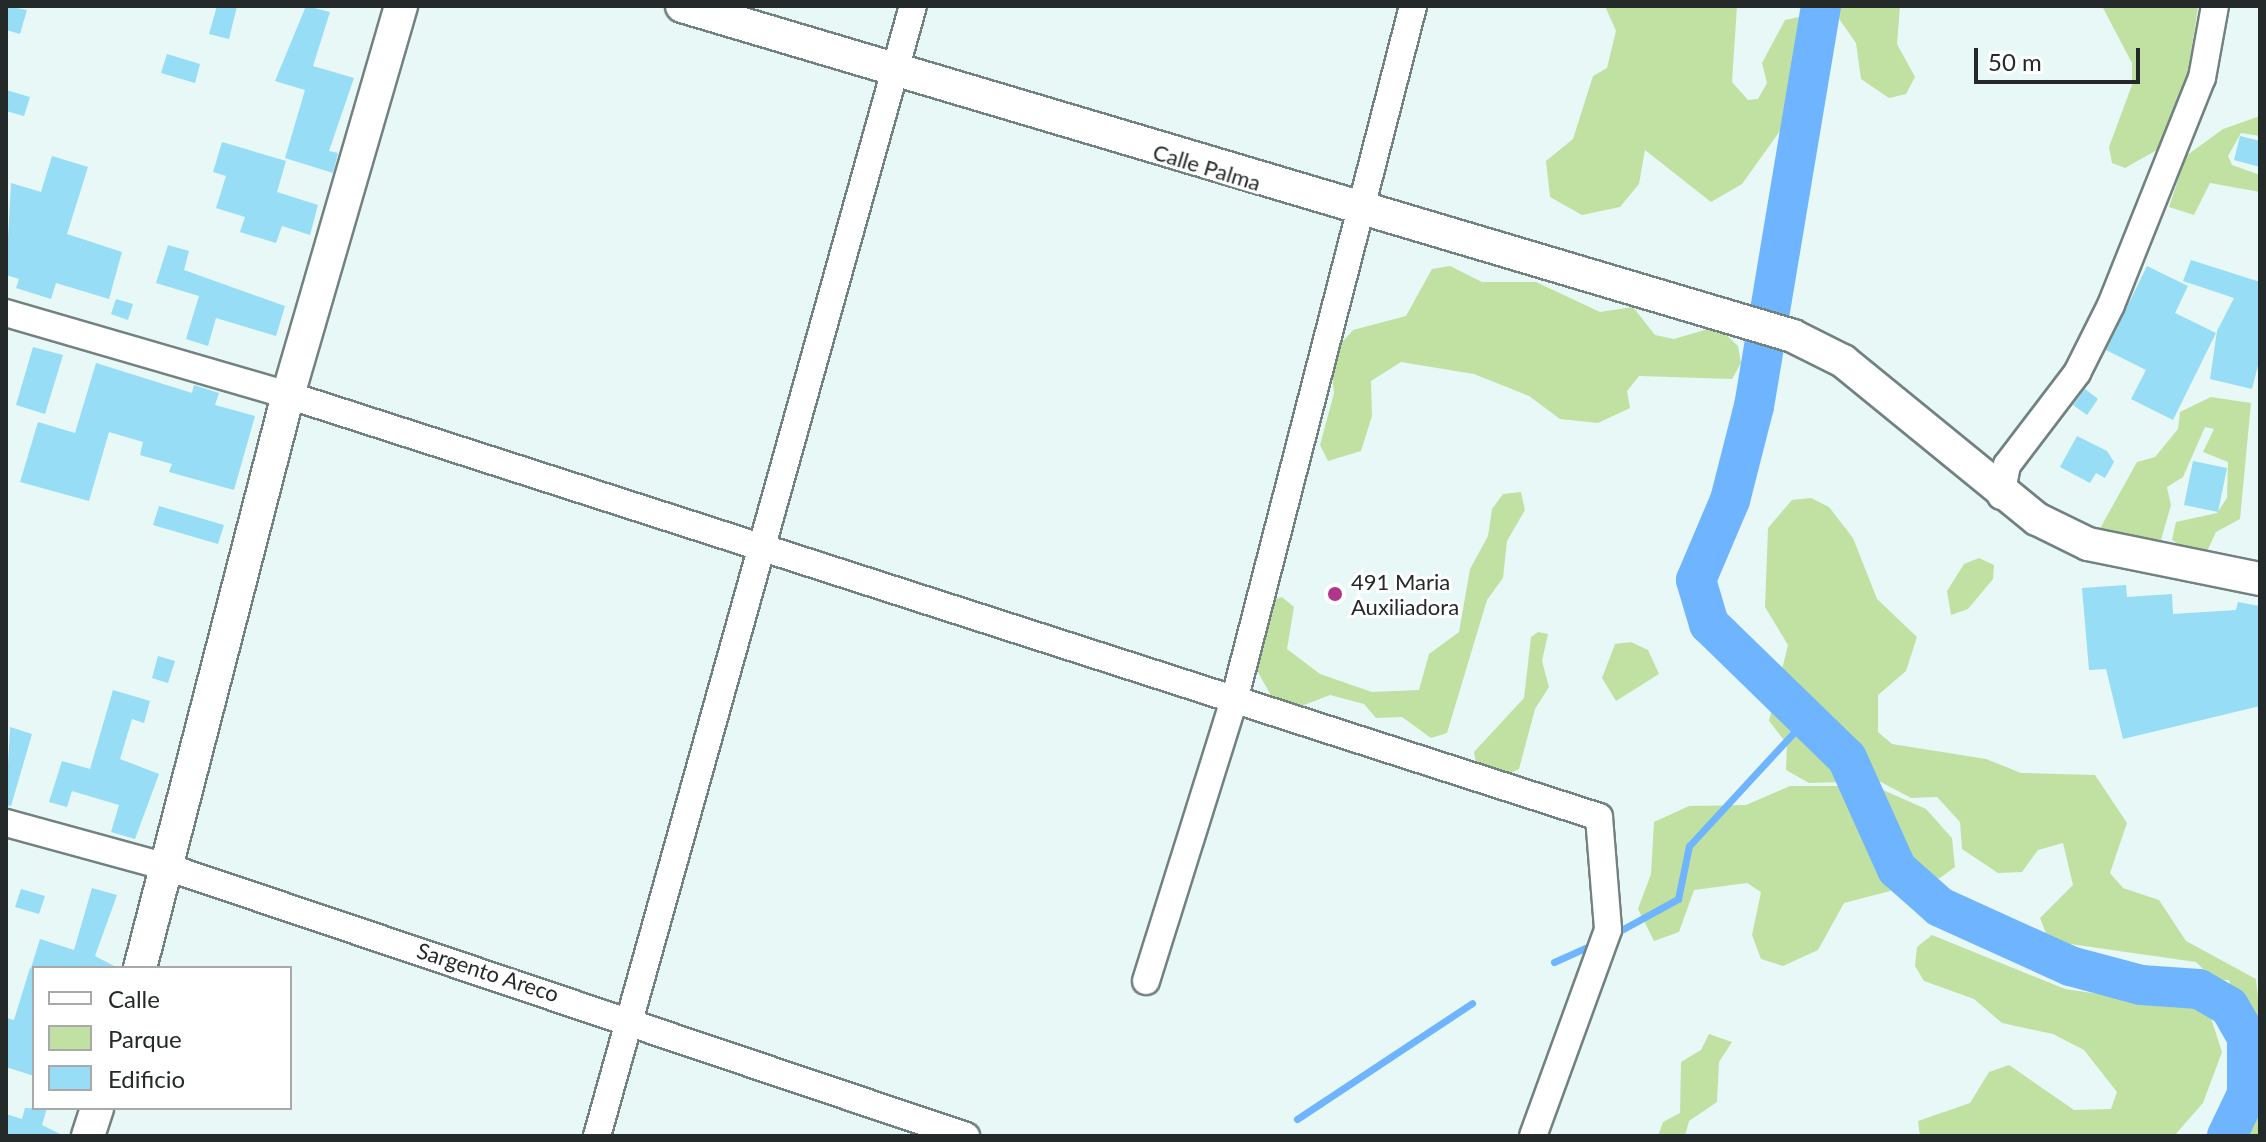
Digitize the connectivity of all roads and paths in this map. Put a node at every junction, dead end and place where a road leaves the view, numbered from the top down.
1 (401, 6) edge
2 (682, 6) edge
3 (913, 6) edge
4 (1413, 6) edge
5 (2215, 6) edge
6 (893, 73) junction
7 (1365, 214) junction
8 (6, 313) edge
9 (288, 395) junction
10 (2001, 496) junction
11 (765, 546) junction
12 (2260, 579) edge
13 (1235, 697) junction
14 (6, 823) edge
15 (170, 868) junction
16 (141, 966) edge
17 (1146, 981) dead end
18 (626, 1017) junction
19 (96, 1110) edge
20 (88, 1136) edge
21 (597, 1136) edge
22 (966, 1136) edge
23 (1533, 1136) edge

1 - 9 street
2 - 6 street, Calle Palma
3 - 6 street
4 - 7 street
5 - 10 street
6 - 7 street, Calle Palma
6 - 11 street
7 - 10 street, Calle Palma
7 - 13 street
8 - 9 street
9 - 11 street
9 - 15 street
10 - 12 street, Calle Palma
11 - 13 street
11 - 18 street
13 - 17 street
13 - 23 street
14 - 15 street, Sargento Areco
15 - 16 street
15 - 18 street, Sargento Areco
18 - 21 street
18 - 22 street, Sargento Areco
19 - 20 street

